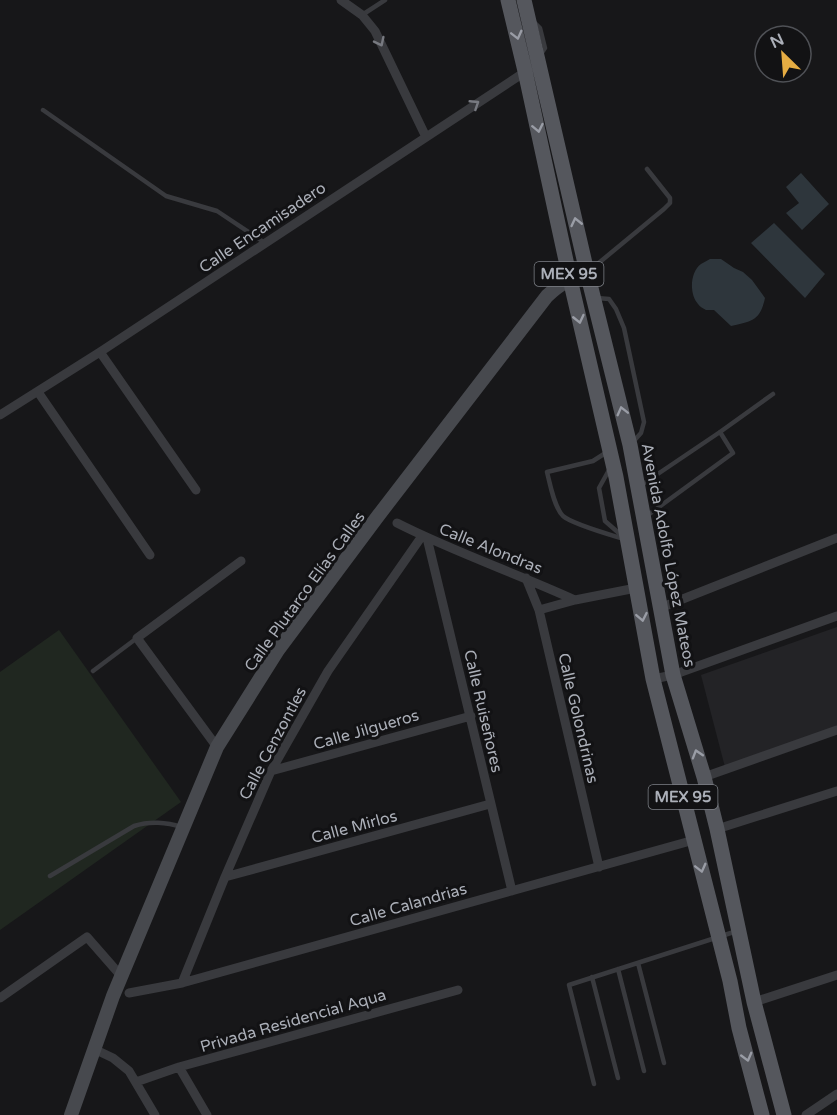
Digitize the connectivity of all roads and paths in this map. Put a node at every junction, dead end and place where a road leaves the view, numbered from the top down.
1 (341, 0) edge
2 (385, 0) edge
3 (508, 0) edge
4 (524, 0) edge
5 (362, 15) junction
6 (539, 61) junction
7 (525, 71) junction
8 (43, 110) dead end
9 (426, 136) junction
10 (647, 169) dead end
11 (265, 243) junction
12 (587, 272) junction
13 (570, 279) junction
14 (594, 298) junction
15 (100, 352) junction
16 (38, 392) junction
17 (773, 394) dead end
18 (0, 415) edge
19 (720, 432) junction
20 (630, 445) junction
21 (613, 464) junction
22 (637, 480) junction
23 (196, 490) dead end
24 (643, 518) junction
25 (397, 523) dead end
26 (425, 537) junction
27 (837, 538) edge
28 (628, 540) junction
29 (150, 555) dead end
30 (241, 561) dead end
31 (526, 578) junction
32 (636, 588) junction
33 (574, 600) junction
34 (660, 608) junction
35 (538, 610) junction
36 (837, 616) edge
37 (137, 638) junction
38 (93, 670) dead end
39 (672, 675) junction
40 (653, 679) junction
41 (471, 716) junction
42 (837, 730) edge
43 (217, 747) junction
44 (270, 771) junction
45 (704, 777) junction
46 (837, 791) edge
47 (490, 804) junction
48 (184, 827) junction
49 (717, 829) junction
50 (694, 840) junction
51 (599, 867) junction
52 (50, 876) dead end
53 (225, 877) junction
54 (512, 891) junction
55 (739, 931) junction
56 (719, 938) junction
57 (638, 963) junction
58 (618, 969) junction
59 (748, 974) junction
60 (837, 975) edge
61 (122, 977) junction
62 (592, 977) junction
63 (730, 981) junction
64 (182, 982) junction
65 (458, 990) dead end
66 (129, 993) dead end
67 (0, 998) edge
68 (754, 1002) junction
69 (94, 1049) junction
70 (664, 1063) dead end
71 (179, 1067) junction
72 (644, 1071) dead end
73 (618, 1078) dead end
74 (136, 1082) junction
75 (594, 1084) dead end
76 (837, 1094) edge
77 (71, 1115) edge
78 (155, 1115) edge
79 (207, 1115) edge
80 (762, 1115) edge
81 (784, 1115) edge
82 (806, 1115) edge

1 - 5 street
2 - 5 lane
3 -> 7 main road, MEX 95
4 - 6 main road, Avenida Adolfo López Mateos / MEX 95
5 -> 9 street
6 - 7 street, Calle Encamisadero
12 -> 6 main road, Avenida Adolfo López Mateos / MEX 95
9 -> 7 street, Calle Encamisadero
7 -> 13 main road, MEX 95
8 - 11 lane
9 - 11 street, Calle Encamisadero
10 - 12 lane
11 - 15 street, Calle Encamisadero
12 - 13 street, Calle Plutarco Elías Calles
12 - 14 main road, Avenida Adolfo López Mateos / MEX 95
13 -> 21 main road, MEX 95
13 - 43 street, Calle Plutarco Elías Calles
20 -> 14 main road, Avenida Adolfo López Mateos / MEX 95
14 - 20 lane
15 - 16 street, Calle Encamisadero
15 - 23 street
16 - 18 street, Calle Encamisadero
16 - 29 street
17 - 19 lane
19 - 22 lane
19 - 24 lane
20 - 22 main road, Avenida Adolfo López Mateos / MEX 95
21 - 22 main road
21 - 28 main road, MEX 95
21 - 28 lane
22 - 24 main road, Avenida Adolfo López Mateos / MEX 95
24 - 34 main road, Avenida Adolfo López Mateos / MEX 95
25 - 26 street, Calle Alondras
26 - 31 street, Calle Alondras
26 - 41 street, Calle Ruiseñores
26 - 44 street, Calle Cenzontles
27 - 34 street
28 - 32 main road, MEX 95
30 - 37 street
31 - 33 street, Calle Alondras
31 - 35 street, Calle Golondrinas
32 - 33 street
32 -> 40 main road, MEX 95
33 - 35 street
34 - 39 main road, Avenida Adolfo López Mateos / MEX 95
35 - 51 street, Calle Golondrinas
36 - 39 street
37 - 38 lane
37 - 43 street
39 - 40 street
45 -> 39 main road, Avenida Adolfo López Mateos / MEX 95
40 - 50 main road, MEX 95
41 - 44 street, Calle Jilgueros
41 - 47 street, Calle Ruiseñores
42 - 45 street
43 - 48 street, Calle Plutarco Elías Calles
44 - 53 street, Calle Cenzontles
45 - 49 main road, Avenida Adolfo López Mateos / MEX 95
46 - 49 street
47 - 53 street, Calle Mirlos
47 - 54 street, Calle Ruiseñores
48 - 52 lane
48 - 61 street, Calle Plutarco Elías Calles
49 - 55 main road, Avenida Adolfo López Mateos / MEX 95
50 - 51 street, Calle Calandrias
50 -> 56 main road, MEX 95
51 - 54 street, Calle Calandrias
53 - 64 street, Calle Cenzontles
54 - 64 street, Calle Calandrias
55 - 56 lane
55 - 59 main road, Avenida Adolfo López Mateos / MEX 95
56 - 57 lane
56 - 63 main road, MEX 95
57 - 58 lane
57 - 70 lane
58 - 62 lane
58 - 72 lane
59 - 63 main road
59 - 68 main road, Avenida Adolfo López Mateos / MEX 95
60 - 68 street
61 - 67 street
61 - 69 street, Calle Plutarco Elías Calles
62 - 73 lane
62 - 75 lane
63 -> 80 main road, MEX 95
64 - 66 street, Calle Calandrias
65 - 71 street, Privada Residencial Aqua
68 - 81 main road, Avenida Adolfo López Mateos / MEX 95
69 - 74 street
69 - 77 street, Calle Plutarco Elías Calles
71 - 74 street, Privada Residencial Aqua
71 - 79 street
74 - 78 street
76 - 82 street

